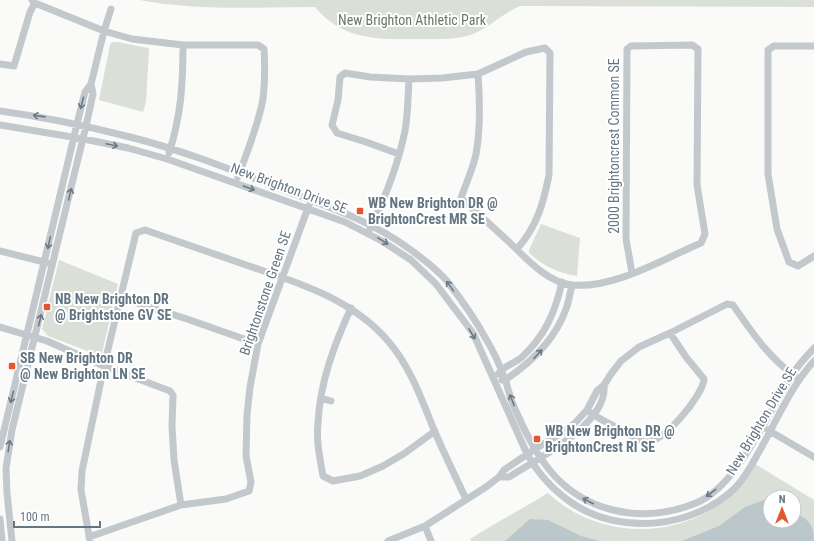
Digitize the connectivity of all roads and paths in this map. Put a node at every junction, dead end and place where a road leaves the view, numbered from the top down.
1 (33, 1) edge
2 (111, 9) dead end
3 (104, 31) junction
4 (183, 45) junction
5 (814, 46) edge
6 (0, 64) edge
7 (478, 74) junction
8 (409, 79) junction
9 (91, 84) junction
10 (0, 111) edge
11 (77, 124) junction
12 (0, 125) edge
13 (86, 126) junction
14 (74, 137) junction
15 (84, 139) junction
16 (170, 149) junction
17 (399, 154) junction
18 (167, 159) junction
19 (239, 173) junction
20 (236, 182) junction
21 (311, 200) junction
22 (307, 209) junction
23 (372, 225) junction
24 (368, 232) junction
25 (517, 249) junction
26 (0, 251) edge
27 (814, 256) edge
28 (45, 262) junction
29 (54, 264) junction
30 (632, 273) junction
31 (283, 277) junction
32 (562, 282) junction
33 (572, 285) junction
34 (121, 298) junction
35 (351, 308) junction
36 (0, 327) edge
37 (670, 334) junction
38 (27, 335) junction
39 (35, 337) junction
40 (258, 344) junction
41 (814, 348) edge
42 (814, 361) edge
43 (104, 366) junction
44 (500, 370) junction
45 (793, 374) junction
46 (494, 379) junction
47 (800, 379) junction
48 (505, 380) junction
49 (604, 385) junction
50 (321, 398) junction
51 (332, 401) dead end
52 (587, 410) junction
53 (594, 416) junction
54 (762, 427) junction
55 (435, 431) junction
56 (771, 432) junction
57 (0, 447) edge
58 (535, 449) junction
59 (527, 454) junction
60 (540, 457) junction
61 (814, 457) edge
62 (532, 462) junction
63 (499, 477) junction
64 (466, 499) junction
65 (181, 505) junction
66 (0, 519) edge
67 (425, 526) junction
68 (89, 539) edge
69 (2, 541) edge
70 (12, 541) edge
71 (388, 541) edge
72 (431, 541) edge

1 - 3 street
1 - 6 street
2 - 3 street
3 - 4 street
3 - 9 street
4 - 16 street
4 - 19 street
5 - 27 street
7 - 8 street
7 - 25 street, 2000 Brightoncrest Common SE
7 - 25 street
8 - 17 street
8 - 17 street
9 -> 11 street
9 - 13 street
11 -> 10 street, New Brighton Drive SE
11 - 13 street, New Brighton Drive SE
11 - 14 street
12 - 14 street, New Brighton Drive SE
13 - 15 street
13 - 16 street, New Brighton Drive SE
14 - 15 street, New Brighton Drive SE
14 -> 28 street
15 -> 18 street, New Brighton Drive SE
29 -> 15 street
16 - 18 street
16 - 19 street, New Brighton Drive SE
17 - 23 street
18 - 20 street, New Brighton Drive SE
19 - 20 street
19 - 21 street, New Brighton Drive SE
20 -> 22 street, New Brighton Drive SE
21 - 22 street, Brightonstone Green SE
21 - 23 street, New Brighton Drive SE
22 - 24 street, New Brighton Drive SE
22 - 31 street, Brightonstone Green SE
23 - 24 street
44 -> 23 street, New Brighton Drive SE
24 -> 46 street, New Brighton Drive SE
25 - 32 street, 2000 Brightoncrest Common SE
26 - 28 street
28 - 29 street
28 - 38 street
39 -> 29 street
30 - 30 street, 2000 Brightoncrest Common SE
30 - 33 street, 2000 Brightoncrest Common SE
31 - 34 street
31 - 35 street
31 - 40 street, Brightonstone Green SE
32 - 33 street, 2000 Brightoncrest Common SE
32 - 44 street
48 -> 33 street
34 - 40 street
34 - 43 street
35 - 50 street
35 - 55 street
36 - 38 street
37 - 45 street
37 - 49 street
37 - 53 street
38 - 39 street
38 -> 57 street
39 - 43 street
70 -> 39 street
40 - 65 street, Brightonstone Green SE
41 - 45 street, New Brighton Drive SE
42 - 47 street, New Brighton Drive SE
43 - 65 street
43 - 68 street
44 - 46 street
44 - 48 street, New Brighton Drive SE
45 - 47 street
45 - 54 street, New Brighton Drive SE
46 - 48 street
46 - 59 street, New Brighton Drive SE
47 - 56 street, New Brighton Drive SE
58 -> 48 street, New Brighton Drive SE
49 - 52 street
49 - 53 street
50 - 51 street
50 - 55 street
52 - 53 street
52 - 58 street
53 - 60 street
54 - 56 street
54 -> 60 street, New Brighton Drive SE
55 - 64 street
56 - 61 street
56 - 62 street, New Brighton Drive SE
58 - 59 street
58 - 60 street, New Brighton Drive SE
59 - 62 street, New Brighton Drive SE
59 - 63 street
60 - 62 street
62 - 63 street
63 - 64 street
64 - 67 street
65 - 68 street, Brightonstone Green SE
66 - 69 street
67 - 71 street
67 - 72 street

